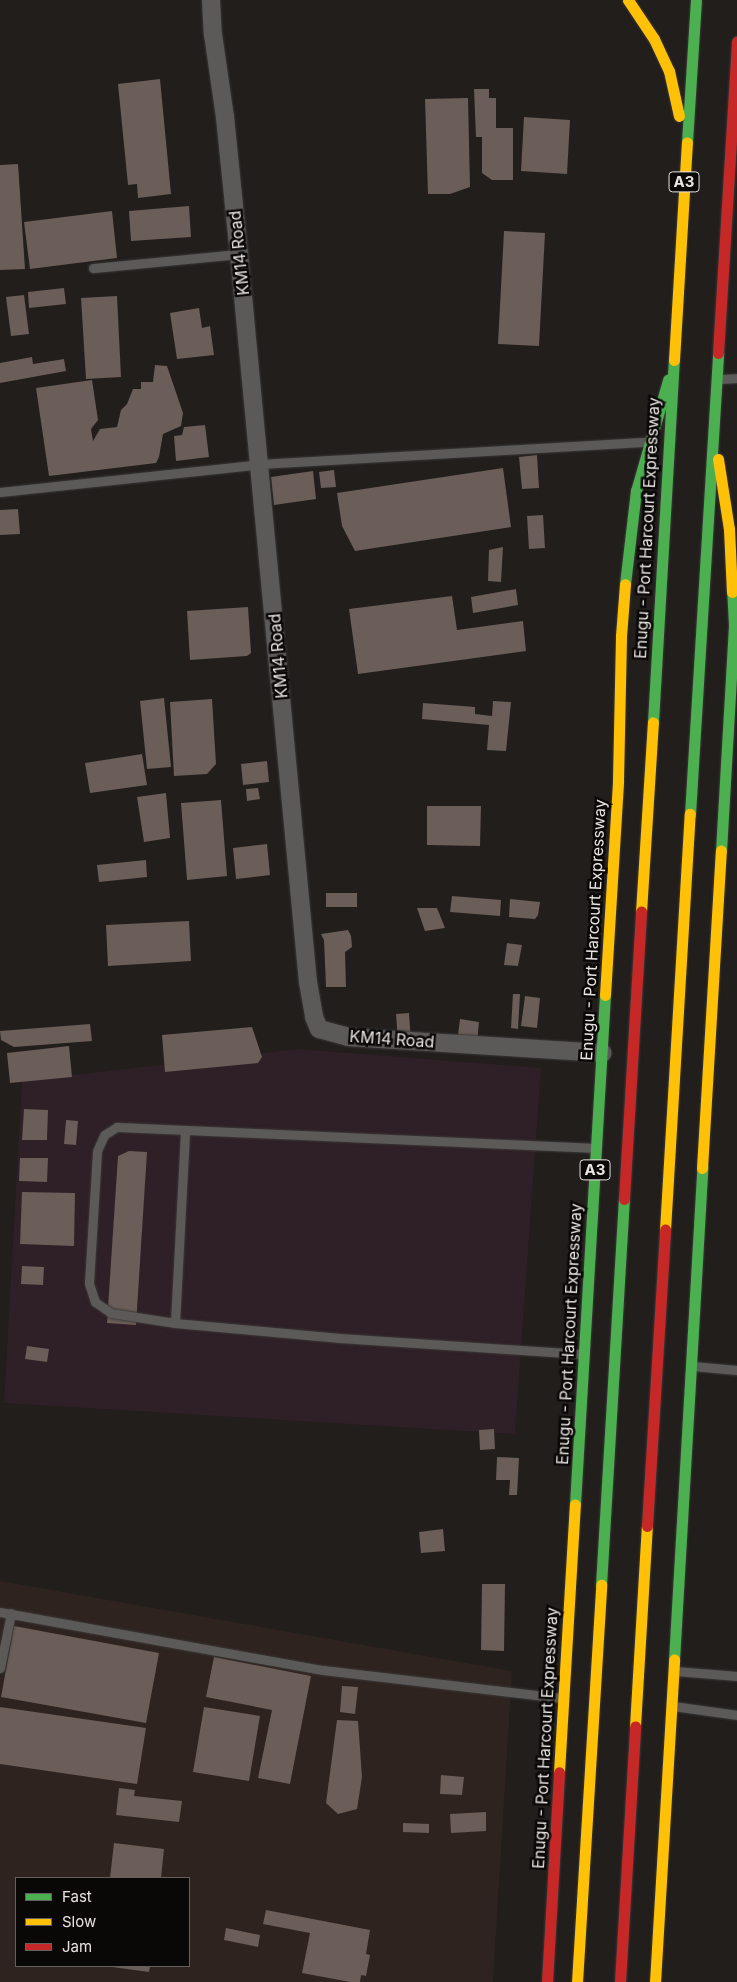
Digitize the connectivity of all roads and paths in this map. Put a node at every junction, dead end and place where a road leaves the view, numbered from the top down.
1 (211, 0) edge
2 (628, 0) edge
3 (696, 0) edge
4 (737, 42) edge
5 (735, 114) edge
6 (686, 158) junction
7 (239, 254) junction
8 (93, 268) dead end
9 (673, 364) junction
10 (737, 378) edge
11 (715, 379) junction
12 (650, 442) junction
13 (260, 464) junction
14 (0, 492) edge
15 (735, 588) edge
16 (736, 625) edge
17 (732, 768) edge
18 (602, 1053) junction
19 (186, 1130) junction
20 (596, 1148) junction
21 (175, 1323) junction
22 (584, 1354) junction
23 (691, 1366) junction
24 (737, 1370) edge
25 (0, 1612) edge
26 (11, 1613) junction
27 (0, 1668) edge
28 (673, 1671) junction
29 (737, 1676) edge
30 (564, 1698) junction
31 (671, 1706) junction
32 (737, 1715) edge
33 (547, 1982) edge
34 (577, 1982) edge
35 (620, 1982) edge
36 (655, 1982) edge

1 - 7 street, KM14 Road
2 - 6 main road
3 - 6 main road, Enugu - Port Harcourt Expressway / A3
4 - 5 main road
5 - 11 main road
6 - 9 main road, Enugu - Port Harcourt Expressway / A3
7 - 8 lane
7 - 13 street, KM14 Road
9 - 12 main road, Enugu - Port Harcourt Expressway / A3
9 - 34 main road, Enugu - Port Harcourt Expressway / A3
10 - 11 lane
11 - 15 main road
11 - 35 main road
12 - 13 lane
12 - 18 main road, Enugu - Port Harcourt Expressway / A3
13 - 14 lane
13 - 18 street, KM14 Road
15 - 16 main road
16 - 17 main road
17 - 23 main road
18 - 20 main road, Enugu - Port Harcourt Expressway / A3
19 - 20 lane
19 - 21 lane
19 - 21 lane
20 - 22 main road, Enugu - Port Harcourt Expressway / A3
21 - 22 lane
22 - 30 main road, Enugu - Port Harcourt Expressway / A3
23 - 24 lane
23 - 28 main road
25 - 26 lane
26 - 27 lane
26 - 30 lane
28 - 29 lane
28 - 31 main road
30 - 33 main road, Enugu - Port Harcourt Expressway / A3
31 - 32 lane
31 - 36 main road

